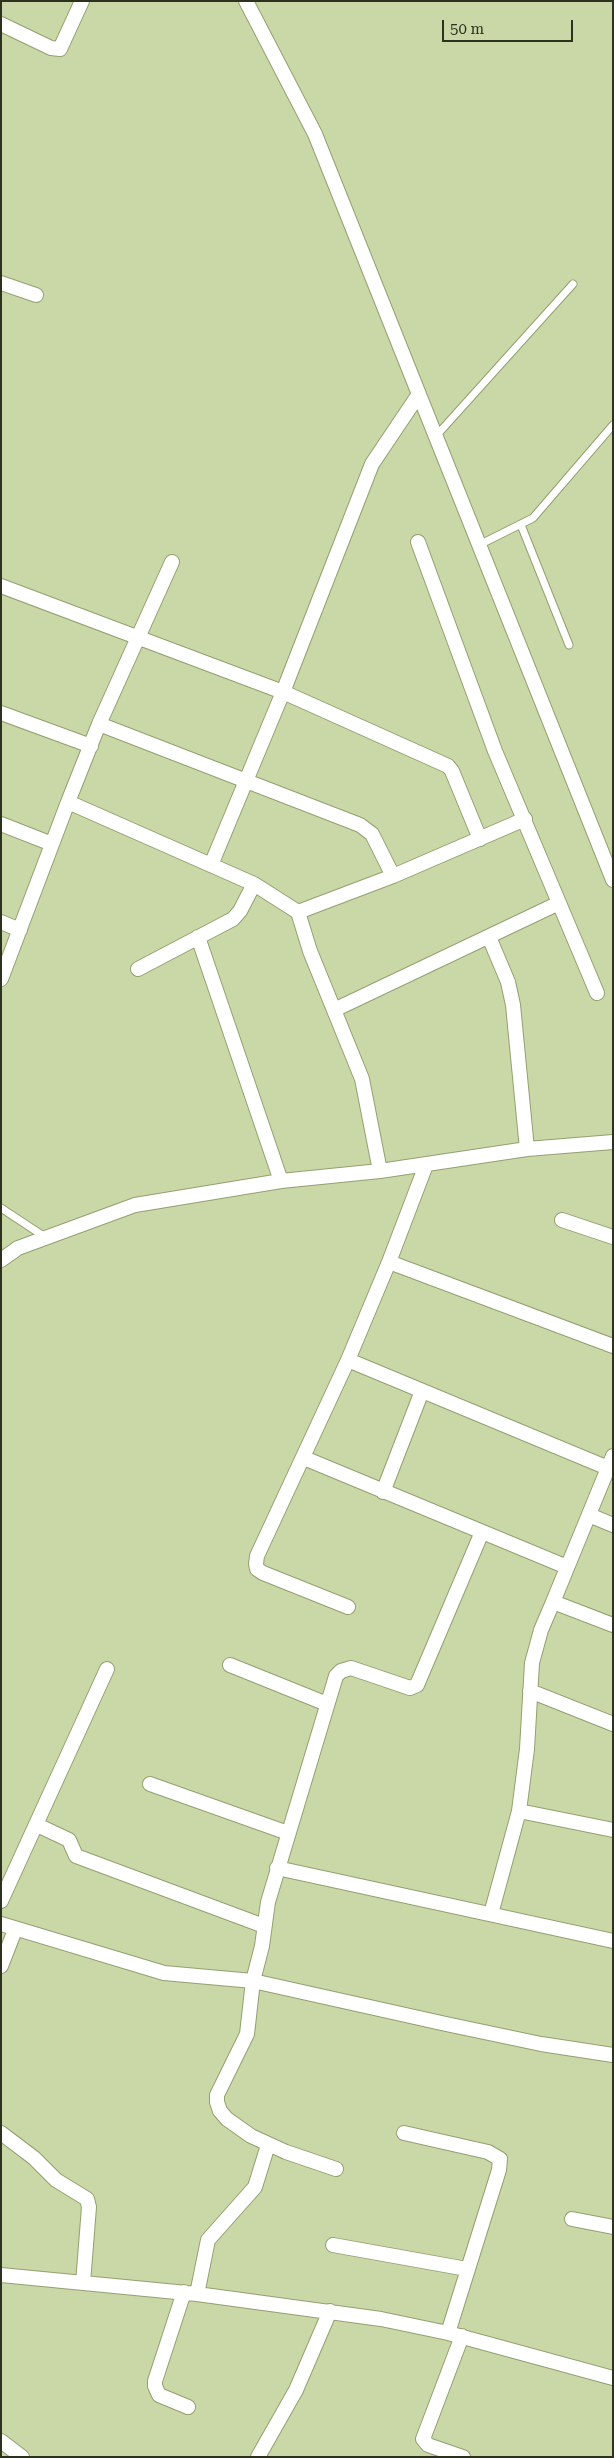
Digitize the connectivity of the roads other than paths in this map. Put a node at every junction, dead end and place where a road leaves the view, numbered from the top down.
1 (82, 1) edge
2 (246, 1) edge
3 (1, 24) edge
4 (1, 283) edge
5 (573, 284) dead end
6 (36, 295) dead end
7 (419, 394) junction
8 (613, 425) edge
9 (436, 437) junction
10 (521, 526) junction
11 (418, 542) dead end
12 (479, 545) junction
13 (172, 562) dead end
14 (1, 586) edge
15 (139, 639) junction
16 (569, 645) dead end
17 (283, 692) junction
18 (1, 713) edge
19 (99, 724) junction
20 (91, 746) junction
21 (246, 782) junction
22 (68, 802) junction
23 (525, 819) junction
24 (1, 824) edge
25 (480, 839) junction
26 (52, 844) junction
27 (211, 865) junction
28 (393, 876) junction
29 (613, 880) edge
30 (254, 884) junction
31 (559, 903) junction
32 (298, 912) junction
33 (1, 922) edge
34 (20, 930) junction
35 (198, 937) junction
36 (489, 937) junction
37 (138, 969) dead end
38 (1, 979) edge
39 (597, 993) dead end
40 (334, 1010) junction
41 (613, 1142) edge
42 (527, 1149) junction
43 (426, 1165) junction
44 (380, 1172) junction
45 (281, 1181) junction
46 (1, 1208) edge
47 (562, 1220) dead end
48 (613, 1237) edge
49 (45, 1238) junction
50 (1, 1260) edge
51 (389, 1262) junction
52 (613, 1346) edge
53 (348, 1360) junction
54 (422, 1391) junction
55 (304, 1458) junction
56 (610, 1462) edge
57 (383, 1492) junction
58 (589, 1515) junction
59 (613, 1525) edge
60 (482, 1532) junction
61 (567, 1567) junction
62 (553, 1602) junction
63 (348, 1607) dead end
64 (613, 1625) edge
65 (230, 1665) dead end
66 (106, 1669) dead end
67 (530, 1691) junction
68 (327, 1704) junction
69 (613, 1724) edge
70 (150, 1784) dead end
71 (519, 1811) junction
72 (37, 1825) junction
73 (613, 1830) edge
74 (288, 1833) junction
75 (277, 1868) junction
76 (1, 1901) edge
77 (491, 1914) junction
78 (1, 1924) edge
79 (264, 1926) junction
80 (15, 1930) junction
81 (613, 1941) edge
82 (1, 1966) edge
83 (253, 1981) junction
84 (613, 2056) edge
85 (1, 2133) edge
86 (404, 2133) dead end
87 (268, 2145) junction
88 (336, 2169) dead end
89 (572, 2219) dead end
90 (613, 2227) edge
91 (333, 2245) dead end
92 (467, 2269) junction
93 (1, 2275) edge
94 (83, 2283) junction
95 (190, 2293) junction
96 (330, 2311) junction
97 (448, 2332) junction
98 (462, 2336) junction
99 (613, 2378) edge
100 (188, 2406) dead end
101 (1, 2441) edge
102 (22, 2457) edge
103 (258, 2457) edge
104 (463, 2457) edge

1 - 3 street
2 - 7 street
4 - 6 street
5 - 9 lane
7 - 9 street
7 - 17 street
8 - 10 lane
9 - 12 street
10 - 12 lane
10 - 16 lane
11 - 23 street
12 - 29 street
13 - 15 street
14 - 15 street
15 - 17 street
15 - 19 street
17 - 21 street
17 - 25 street
18 - 20 street
19 - 20 street
19 - 21 street
20 - 22 street
21 - 27 street
21 - 28 street
22 - 26 street
22 - 27 street
23 - 25 street
23 - 31 street
24 - 26 street
25 - 28 street
26 - 34 street
27 - 30 street
28 - 32 street
30 - 32 street
30 - 35 street
31 - 36 street
31 - 39 street
32 - 40 street
33 - 34 street
34 - 38 street
35 - 37 street
35 - 45 street
36 - 40 street
36 - 42 street
40 - 44 street
41 - 42 street
42 - 43 street
43 - 44 street
43 - 51 street
44 - 45 street
45 - 49 street
46 - 49 lane
47 - 48 street
49 - 50 street
51 - 52 street
51 - 53 street
53 - 54 street
53 - 55 street
54 - 56 street
54 - 57 street
55 - 57 street
55 - 63 street
56 - 58 street
57 - 60 street
58 - 59 street
58 - 61 street
60 - 61 street
60 - 68 street
61 - 62 street
62 - 64 street
62 - 67 street
65 - 68 street
66 - 72 street
67 - 69 street
67 - 71 street
68 - 74 street
70 - 74 street
71 - 73 street
71 - 77 street
72 - 76 street
72 - 79 street
74 - 75 street
75 - 77 street
75 - 79 street
77 - 81 street
78 - 80 street
79 - 83 street
80 - 82 street
80 - 83 street
83 - 84 street
83 - 87 street
85 - 94 street
86 - 92 street
87 - 88 street
87 - 95 street
89 - 90 street
91 - 92 street
92 - 97 street
93 - 94 street
94 - 95 street
95 - 96 street
95 - 100 street
96 - 97 street
96 - 103 street
97 - 98 street
98 - 99 street
98 - 104 street
101 - 102 street

